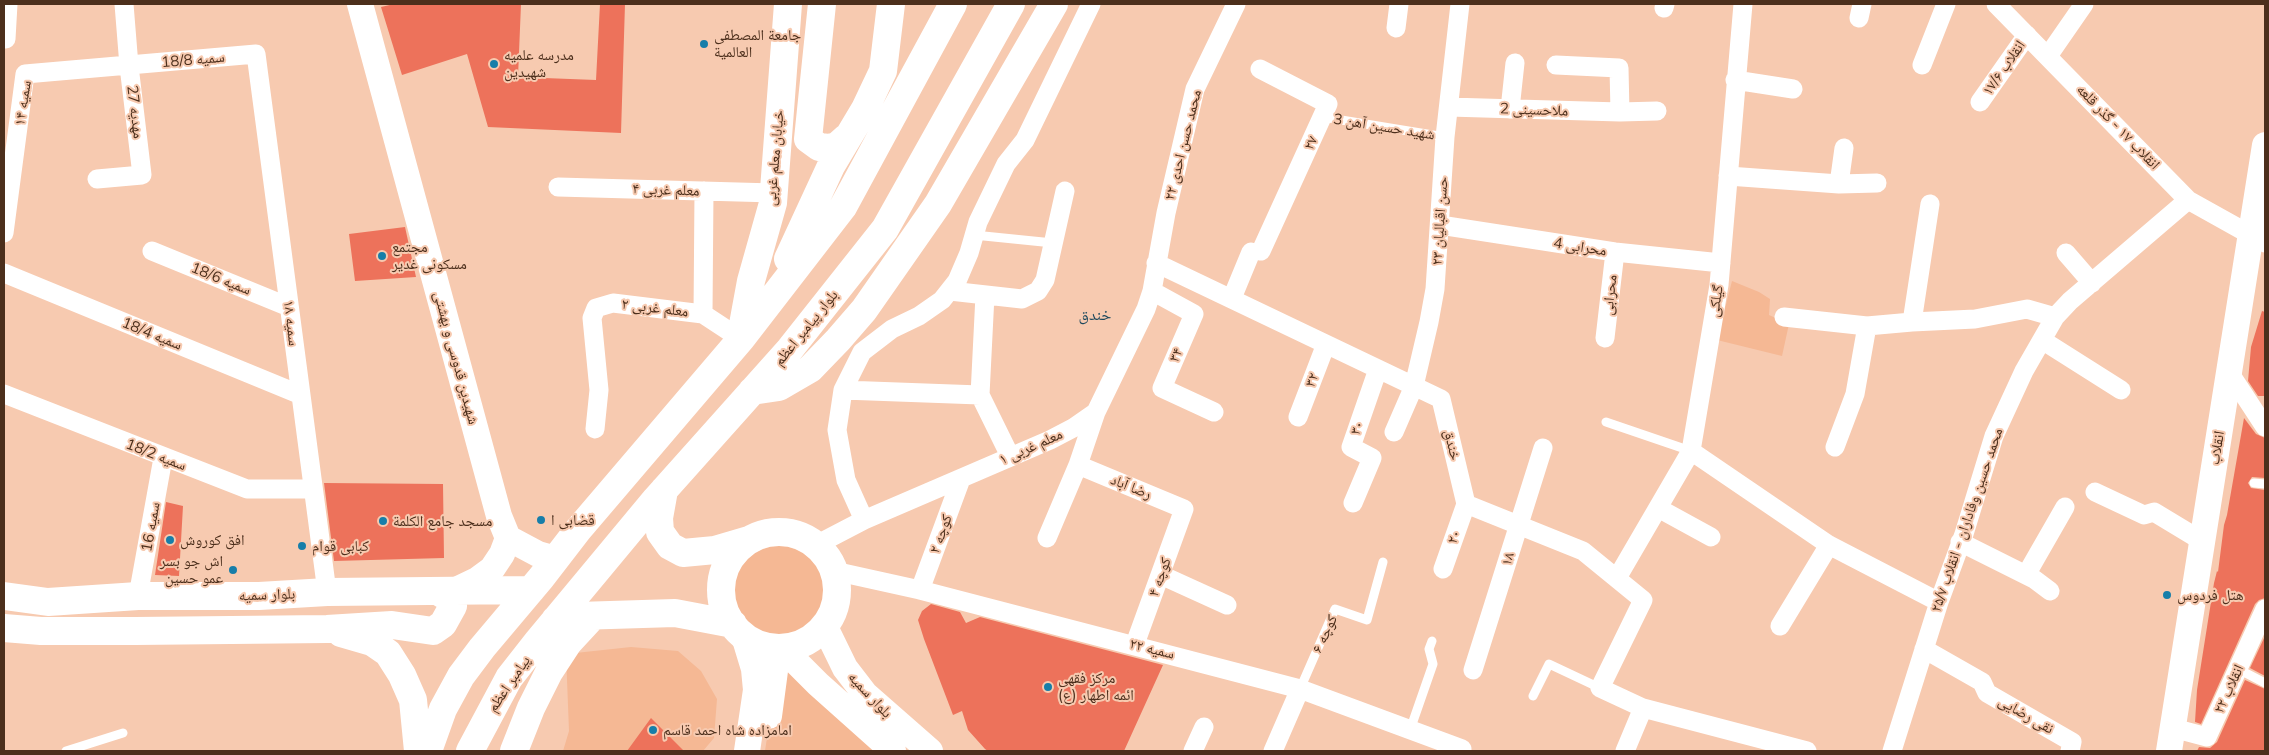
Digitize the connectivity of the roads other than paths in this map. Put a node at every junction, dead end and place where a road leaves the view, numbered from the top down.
1 (8, 4) edge
2 (124, 4) edge
3 (360, 4) edge
4 (788, 4) edge
5 (822, 4) edge
6 (892, 4) edge
7 (953, 4) edge
8 (1011, 4) edge
9 (1054, 4) edge
10 (1091, 4) edge
11 (1236, 4) edge
12 (1399, 4) edge
13 (1460, 4) edge
14 (1743, 4) edge
15 (1946, 4) edge
16 (1996, 4) edge
17 (2084, 4) edge
18 (1396, 28) dead end
19 (2028, 35) junction
20 (6, 39) dead end
21 (256, 54) joint
22 (2048, 56) junction
23 (1515, 63) dead end
24 (1556, 65) dead end
25 (1922, 65) dead end
26 (129, 66) junction
27 (1260, 69) dead end
28 (1735, 80) junction
29 (1793, 89) dead end
30 (1980, 102) dead end
31 (1449, 107) junction
32 (1510, 109) junction
33 (1657, 111) dead end
34 (1620, 112) junction
35 (1323, 117) junction
36 (780, 118) junction
37 (809, 129) junction
38 (1445, 137) junction
39 (846, 138) junction
40 (2265, 145) edge
41 (1844, 148) dead end
42 (1728, 176) junction
43 (97, 180) dead end
44 (1877, 183) dead end
45 (1839, 184) junction
46 (558, 187) dead end
47 (704, 191) junction
48 (1065, 191) dead end
49 (774, 193) junction
50 (2188, 200) junction
51 (1930, 204) dead end
52 (6, 209) edge
53 (1440, 226) junction
54 (2259, 226) edge
55 (4, 233) edge
56 (974, 236) junction
57 (1053, 243) junction
58 (152, 251) dead end
59 (1615, 252) junction
60 (2066, 254) dead end
61 (1156, 263) junction
62 (1720, 263) junction
63 (4, 273) edge
64 (2092, 282) junction
65 (950, 291) junction
66 (1152, 291) junction
67 (985, 295) junction
68 (1232, 298) junction
69 (289, 307) junction
70 (764, 307) junction
71 (703, 314) junction
72 (1784, 317) dead end
73 (2056, 317) junction
74 (1912, 322) junction
75 (1866, 326) junction
76 (1605, 338) dead end
77 (741, 339) junction
78 (2042, 340) junction
79 (1326, 344) junction
80 (1378, 369) junction
81 (2229, 372) junction
82 (1414, 386) junction
83 (843, 390) junction
84 (2120, 390) dead end
85 (752, 391) junction
86 (4, 394) edge
87 (980, 394) junction
88 (301, 395) junction
89 (1096, 412) junction
90 (1214, 412) dead end
91 (1298, 417) dead end
92 (1606, 422) dead end
93 (2265, 428) edge
94 (595, 429) dead end
95 (1394, 432) dead end
96 (1835, 447) dead end
97 (1543, 448) dead end
98 (1691, 451) junction
99 (1010, 456) junction
100 (163, 458) junction
101 (1078, 465) junction
102 (961, 479) junction
103 (2254, 483) dead end
104 (2265, 484) edge
105 (313, 489) junction
106 (664, 490) junction
107 (2095, 492) dead end
108 (1353, 503) dead end
109 (1466, 504) junction
110 (2065, 507) dead end
111 (1658, 508) junction
112 (1184, 509) joint
113 (864, 520) junction
114 (1519, 525) junction
115 (1711, 537) dead end
116 (508, 538) junction
117 (1047, 538) dead end
118 (751, 539) junction
119 (2202, 541) junction
120 (1960, 542) junction
121 (816, 545) junction
122 (1829, 545) junction
123 (556, 558) junction
124 (1384, 562) dead end
125 (1443, 569) dead end
126 (834, 571) junction
127 (1161, 575) junction
128 (2026, 575) junction
129 (1617, 578) junction
130 (531, 590) junction
131 (920, 590) junction
132 (2050, 590) dead end
133 (447, 591) junction
134 (327, 592) junction
135 (4, 596) edge
136 (138, 596) junction
137 (1939, 602) junction
138 (1227, 605) dead end
139 (2265, 609) edge
140 (594, 616) junction
141 (555, 620) junction
142 (1780, 626) dead end
143 (825, 627) junction
144 (4, 628) edge
145 (327, 629) junction
146 (739, 630) junction
147 (538, 641) junction
148 (1432, 641) dead end
149 (1134, 644) junction
150 (780, 648) junction
151 (1924, 649) junction
152 (2238, 669) junction
153 (1472, 670) dead end
154 (2265, 683) edge
155 (1600, 688) junction
156 (1300, 689) junction
157 (1533, 696) dead end
158 (531, 708) junction
159 (1643, 708) junction
160 (1204, 727) dead end
161 (1410, 730) junction
162 (123, 733) dead end
163 (2171, 740) edge
164 (1462, 749) dead end
165 (66, 751) edge
166 (418, 751) edge
167 (428, 751) edge
168 (470, 751) edge
169 (514, 751) edge
170 (747, 751) edge
171 (764, 751) edge
172 (893, 751) edge
173 (930, 751) edge
174 (1193, 751) edge
175 (1272, 751) edge
176 (1625, 751) edge
177 (1807, 751) edge
178 (1892, 751) edge
179 (2070, 751) edge

1 - 20 street
2 - 26 street, مهدیه 27
3 - 116 main road, شهیدین قدوسی و بهشتی
4 - 36 main road, خیابان معلم غربی
5 - 37 main road, خیابان معلم غربی
6 - 39 main road
7 - 70 main road
8 - 85 main road, بلوار پیامبر اعظم
9 - 85 main road
10 - 56 street
11 - 61 street, ۲۲ محمد حسن احدی
12 - 18 street
13 - 31 street, ۲۳ حسن اقبالیان
14 - 28 street, گیلکی
15 - 25 street
16 - 19 street, انقلاب ۱۷ - گذر قلعه
17 - 22 street
19 - 22 street, انقلاب ۱۷ - گذر قلعه
19 - 30 street, انقلاب ۱۷/۶
21 - 26 street, سمیه 18/8
21 - 69 street, سمیه ۱۸
22 - 50 street, انقلاب ۱۷ - گذر قلعه
23 - 32 street
24 - 34 street
26 - 43 street, مهدیه 27
26 - 52 street, سمیه ۱۴
27 - 35 street, ۲۷
28 - 29 street
28 - 42 street, گیلکی
31 - 32 street, ملاحسینی 2
31 - 38 street, ۲۳ حسن اقبالیان
32 - 34 street, ملاحسینی 2
33 - 34 street, ملاحسینی 2
35 - 38 lane, شهید حسین آهن 3
35 - 68 street, ۲۷
36 - 37 main road
36 - 49 main road, خیابان معلم غربی
37 - 39 main road
38 - 53 street, ۲۳ حسن اقبالیان
39 - 70 main road
40 - 54 main road, انقلاب
41 - 45 street
42 - 45 street
42 - 62 street, گیلکی
44 - 45 street
46 - 47 street, معلم غربی ۴
47 - 49 street, معلم غربی ۴
47 - 71 street
48 - 57 street
49 - 77 main road, خیابان معلم غربی
50 - 54 street, انقلاب ۱۷ - گذر قلعه
50 - 64 street, محمد حسین وفاداران - انقلاب ۲۵/۷
51 - 74 street
52 - 55 street, سمیه ۱۴
53 - 59 street, محرابی 4
53 - 82 street, ۲۳ حسن اقبالیان
54 - 81 main road, انقلاب
56 - 57 lane
56 - 65 street
57 - 67 street
58 - 69 street, سمیه 18/6
59 - 62 street, محرابی 4
59 - 76 street, محرابی
60 - 64 street
61 - 66 street, معلم غربی ۱
61 - 68 street, خندق
62 - 98 street, گیلکی
63 - 88 street, سمیه 18/4
64 - 73 street, محمد حسین وفاداران - انقلاب ۲۵/۷
65 - 67 street
65 - 83 street
66 - 89 street, معلم غربی ۱
66 - 90 street, ۳۴
67 - 87 street
68 - 79 street, خندق
69 - 88 street, سمیه ۱۸
70 - 77 main road
71 - 77 street, معلم غربی ۲
71 - 94 street, معلم غربی ۲
72 - 75 street
73 - 74 street
73 - 78 street, محمد حسین وفاداران - انقلاب ۲۵/۷
74 - 75 street
75 - 96 street
77 - 123 main road
78 - 84 street
78 - 120 street, محمد حسین وفاداران - انقلاب ۲۵/۷
79 - 80 street, خندق
79 - 91 street, ۳۲
80 - 82 street, خندق
80 - 108 street, ۳۰
81 - 93 street
81 - 119 main road, انقلاب
82 - 95 street, ۲۳ حسن اقبالیان
82 - 109 street, خندق
83 - 87 street
83 - 113 street
85 - 106 main road, بلوار پیامبر اعظم
86 - 100 street, سمیه 18/2
87 - 99 street
88 - 105 street, سمیه ۱۸
89 - 99 street, معلم غربی ۱
89 - 101 street
92 - 98 lane
97 - 114 street, ۱۸
98 - 111 street, گیلکی
98 - 122 street
99 - 102 street, معلم غربی ۱
100 - 105 street, سمیه 18/2
100 - 136 street, سمیه 16
101 - 112 street, رضا آباد
101 - 117 street
102 - 113 street, معلم غربی ۱
102 - 131 street, کوچه ۲
103 - 104 lane
105 - 134 street, سمیه ۱۸
106 - 118 main road
106 - 141 main road, بلوار پیامبر اعظم
107 - 119 street
109 - 114 street
109 - 125 street, ۲۰
110 - 128 street
111 - 115 street
111 - 129 street, گیلکی
112 - 127 street, کوچه ۴
113 - 121 street, معلم غربی ۱
114 - 129 street
114 - 153 street, ۱۸
116 - 123 main road
116 - 133 main road
118 - 121 main road
118 - 146 main road
119 - 163 main road, انقلاب
120 - 128 street
120 - 137 street, محمد حسین وفاداران - انقلاب ۲۵/۷
121 - 126 main road
122 - 137 street
122 - 142 street
123 - 130 main road
124 - 156 lane, کوچه ۶
126 - 131 street, سمیه ۲۲
126 - 143 main road
127 - 138 street
127 - 149 street, کوچه ۴
128 - 132 street
129 - 155 street
130 - 133 main road, بلوار سمیه
130 - 167 main road
131 - 149 street, سمیه ۲۲
133 - 134 main road, بلوار سمیه
133 - 145 main road
134 - 136 main road, بلوار سمیه
135 - 136 main road, بلوار سمیه
137 - 151 street, محمد حسین وفاداران - انقلاب ۲۵/۷
139 - 152 street, انقلاب ۲۲
140 - 141 main road
140 - 146 main road
140 - 158 main road
141 - 147 main road, پیامبر اعظم
143 - 150 main road
143 - 173 main road, بلوار سمیه
144 - 145 main road
145 - 166 main road
146 - 150 main road
146 - 170 main road
147 - 158 main road
147 - 168 main road, پیامبر اعظم
148 - 161 lane
149 - 156 street, سمیه ۲۲
150 - 171 main road
150 - 172 main road, بلوار سمیه
151 - 178 street, محمد حسین وفاداران - انقلاب ۲۵/۷
151 - 179 street, نقی رضایی
152 - 154 lane
152 - 163 street, انقلاب ۲۲
155 - 157 lane
155 - 159 street
156 - 161 street, سمیه ۲۲
156 - 175 street
158 - 169 main road
159 - 176 street
159 - 177 street
160 - 174 street
161 - 164 street, سمیه ۲۲
162 - 165 lane

